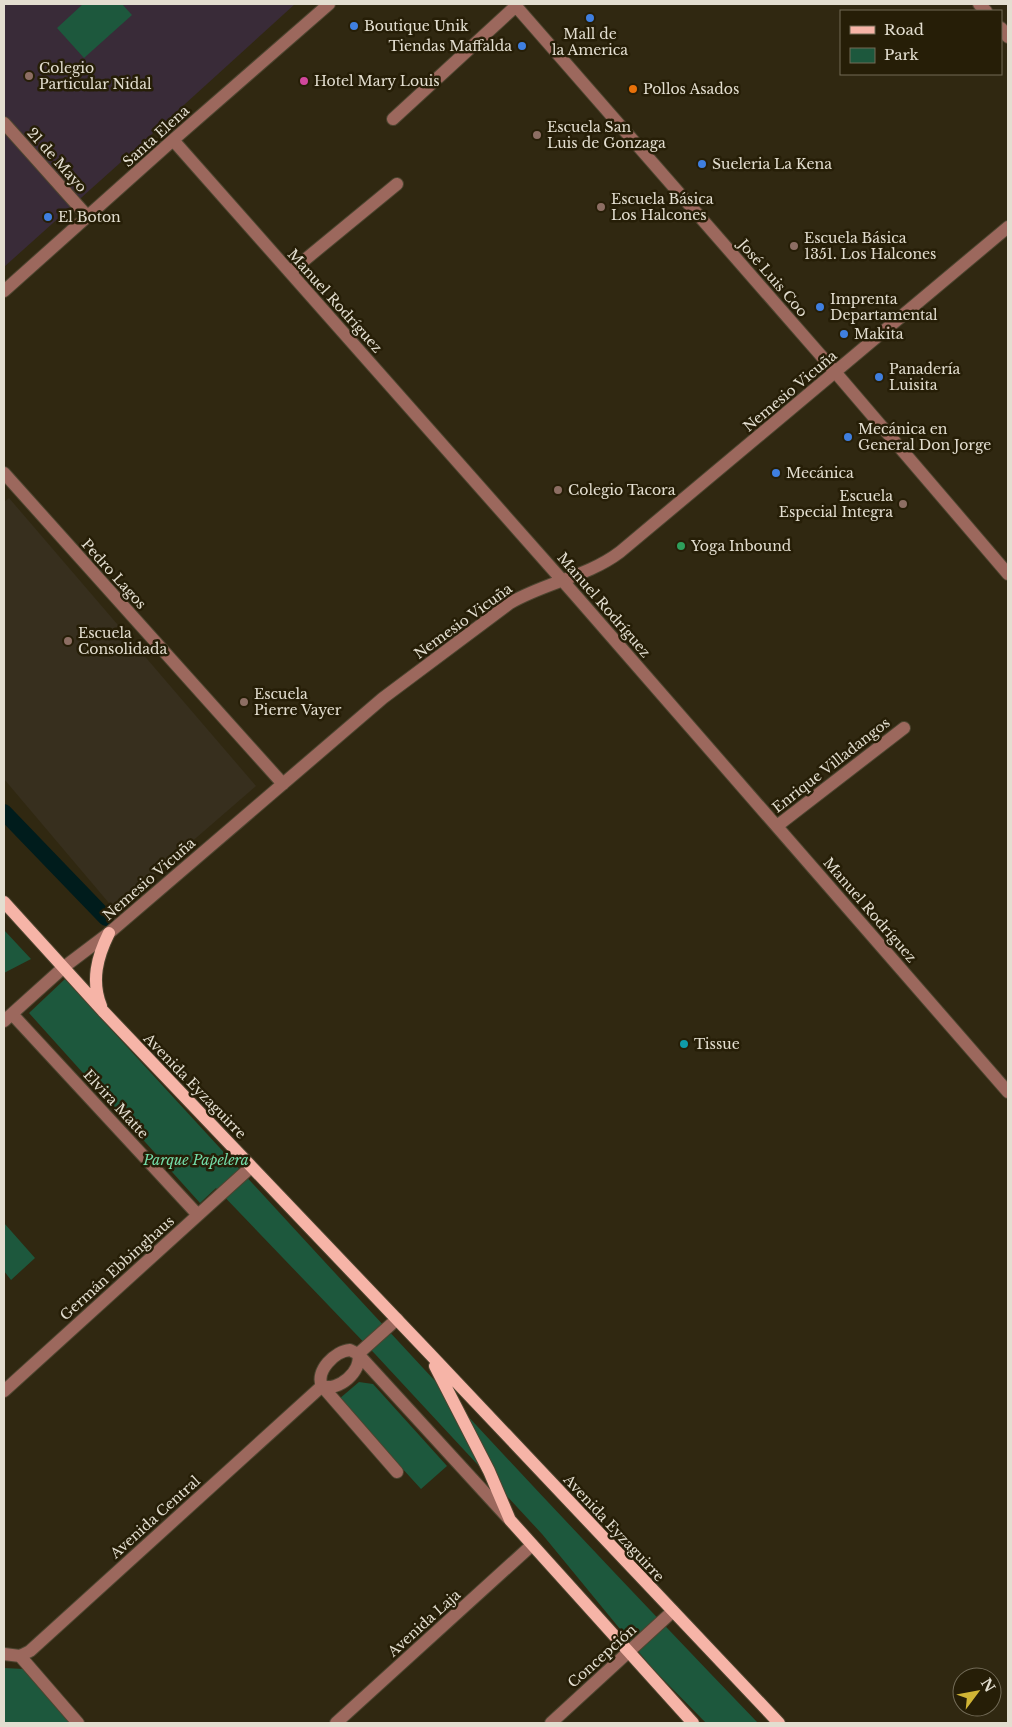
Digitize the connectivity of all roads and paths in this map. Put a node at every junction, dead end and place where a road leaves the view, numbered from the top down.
1 (329, 4) edge
2 (515, 5) edge
3 (393, 118) dead end
4 (4, 123) edge
5 (173, 140) junction
6 (397, 184) dead end
7 (88, 217) junction
8 (1008, 227) edge
9 (290, 272) junction
10 (4, 291) edge
11 (836, 372) junction
12 (4, 473) edge
13 (1008, 574) edge
14 (564, 581) junction
15 (904, 728) dead end
16 (283, 784) junction
17 (777, 826) junction
18 (4, 902) edge
19 (109, 933) junction
20 (64, 967) junction
21 (102, 1011) junction
22 (8, 1018) edge
23 (1008, 1092) edge
24 (252, 1167) junction
25 (198, 1215) junction
26 (397, 1319) junction
27 (429, 1352) junction
28 (358, 1354) junction
29 (322, 1386) junction
30 (4, 1392) edge
31 (397, 1472) dead end
32 (510, 1520) junction
33 (532, 1545) junction
34 (673, 1611) junction
35 (628, 1652) junction
36 (4, 1654) edge
37 (20, 1656) junction
38 (78, 1723) edge
39 (336, 1723) edge
40 (550, 1723) edge
41 (693, 1723) edge
42 (779, 1723) edge

1 - 5 street, Santa Elena
2 - 3 street
2 - 11 street, José Luis Coo
4 - 7 street, 21 de Mayo
5 - 7 street, Santa Elena
5 - 9 street, Manuel Rodríguez
6 - 9 street
7 - 10 street, Santa Elena
8 - 11 street, Nemesio Vicuña
9 - 14 street, Manuel Rodríguez
11 - 13 street, José Luis Coo
11 - 14 street, Nemesio Vicuña
12 - 16 street, Pedro Lagos
14 - 16 street, Nemesio Vicuña
14 - 17 street, Manuel Rodríguez
15 - 17 street, Enrique Villadangos
16 - 19 street, Nemesio Vicuña
17 - 23 street, Manuel Rodríguez
18 - 20 main road, Avenida Eyzaguirre
19 - 20 street, Nemesio Vicuña
19 - 21 main road
20 - 21 main road, Avenida Eyzaguirre
20 - 22 street, Nemesio Vicuña
21 - 24 main road, Avenida Eyzaguirre
22 - 25 street, Elvira Matte
24 - 25 street, Germán Ebbinghaus
24 - 26 main road, Avenida Eyzaguirre
25 - 30 street, Germán Ebbinghaus
26 - 27 main road, Avenida Eyzaguirre
26 - 28 street, Avenida Central
27 - 32 main road, Avenida Eyzaguirre
27 - 34 main road, Avenida Eyzaguirre
28 - 29 street, Avenida Central
28 - 29 street
28 - 32 street, Avenida Eyzaguirre
29 - 31 street
29 - 37 street, Avenida Central
32 - 33 main road, Avenida Eyzaguirre
33 - 35 main road, Avenida Eyzaguirre
33 - 39 street, Avenida Laja
34 - 35 street, Concepción
34 - 42 main road, Avenida Eyzaguirre
35 - 40 street, Concepción
35 - 41 main road, Avenida Eyzaguirre
36 - 37 street
37 - 38 street

